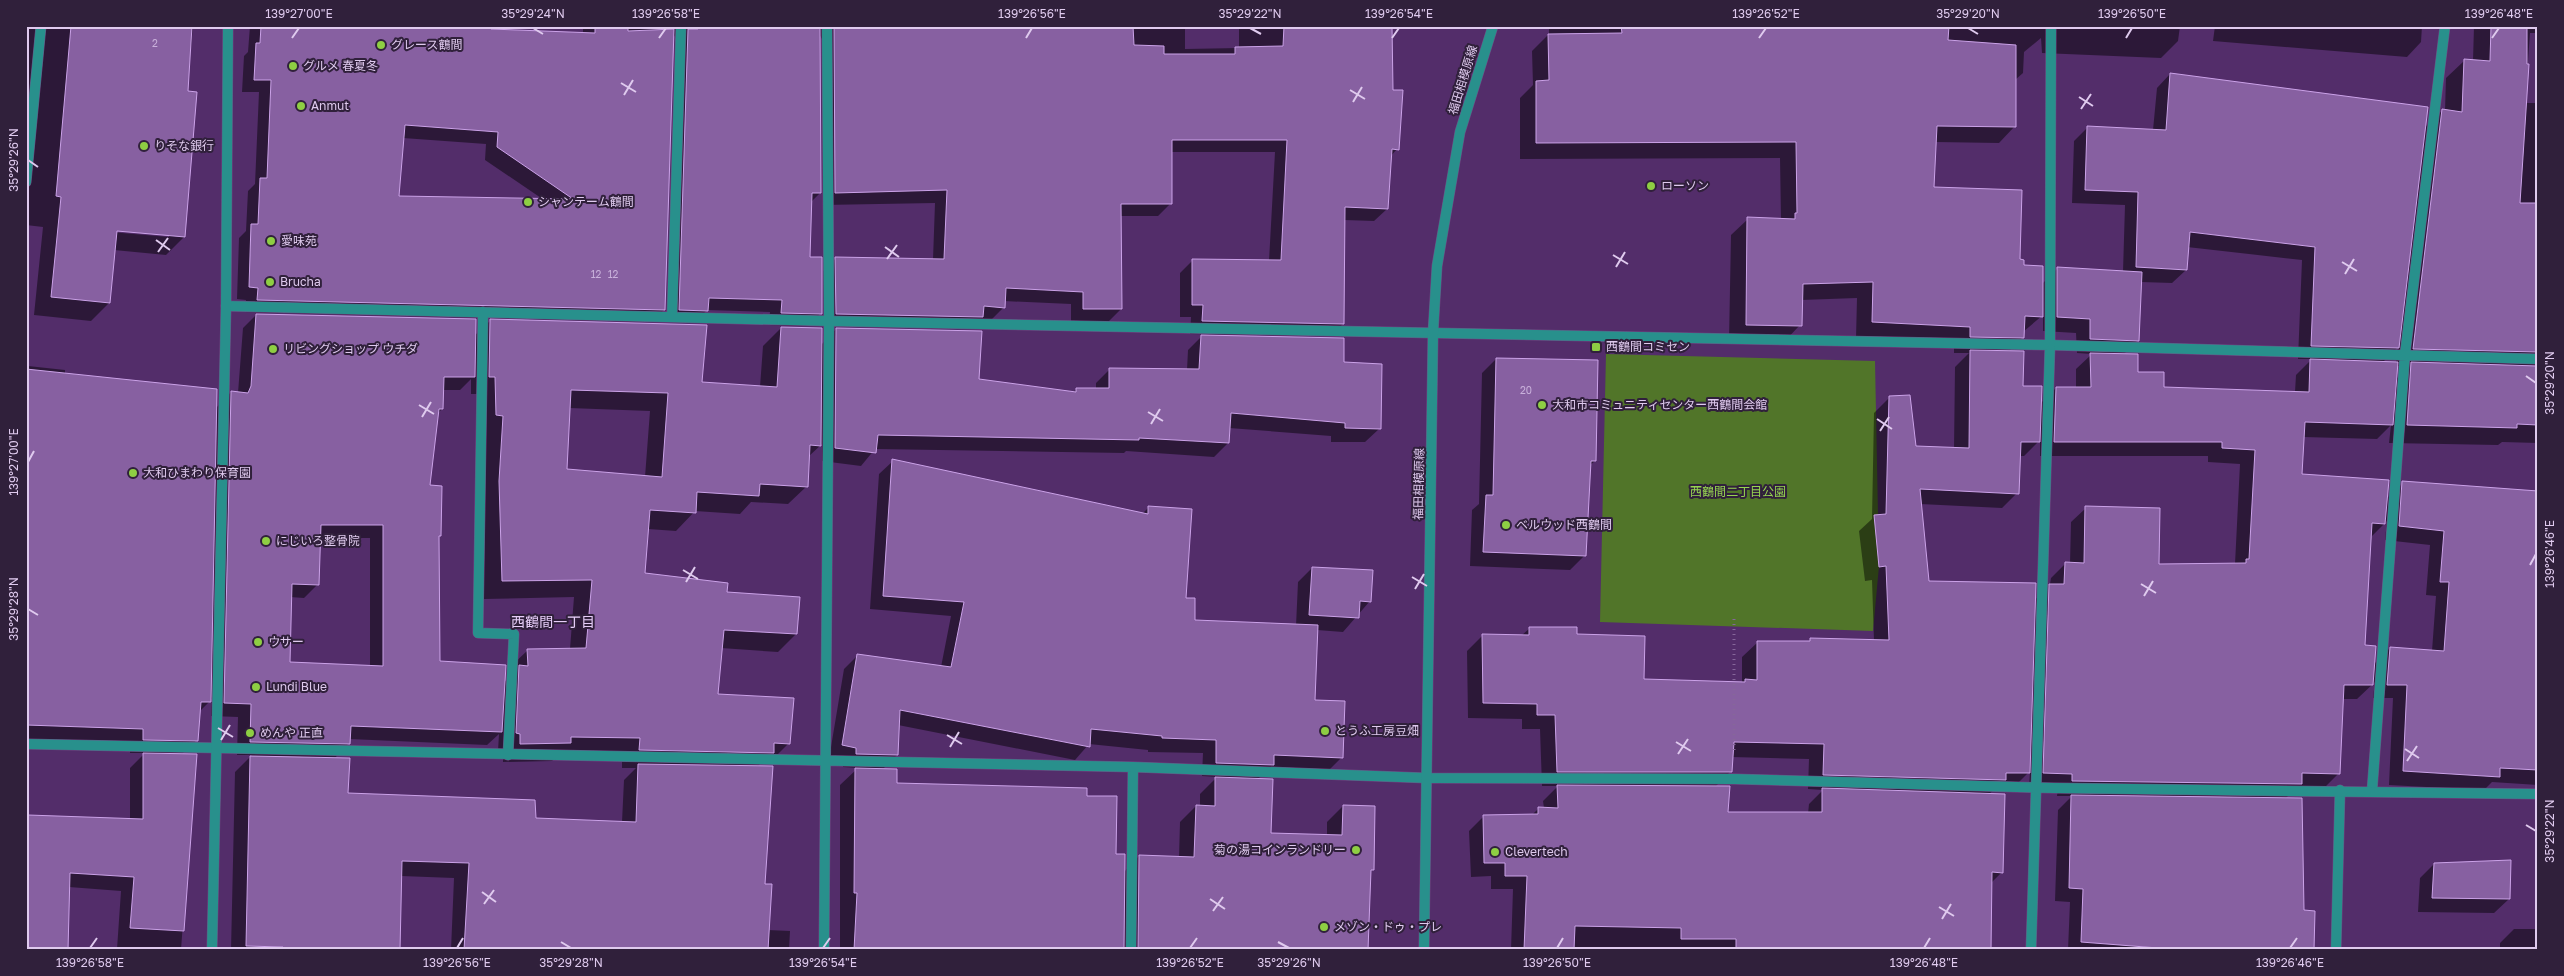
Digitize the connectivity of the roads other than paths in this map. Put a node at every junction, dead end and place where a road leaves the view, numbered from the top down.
1 (41, 26) edge
2 (228, 26) edge
3 (681, 26) edge
4 (827, 26) edge
5 (1493, 26) edge
6 (2051, 26) edge
7 (2445, 26) edge
8 (26, 182) edge
9 (226, 306) junction
10 (483, 312) junction
11 (672, 316) junction
12 (829, 321) junction
13 (1433, 333) junction
14 (2050, 344) junction
15 (2405, 354) junction
16 (2538, 358) edge
17 (26, 744) edge
18 (215, 750) junction
19 (508, 755) junction
20 (825, 762) junction
21 (1133, 767) junction
22 (1427, 778) junction
23 (2036, 788) junction
24 (2340, 790) junction
25 (2372, 791) junction
26 (2538, 794) edge
27 (212, 950) edge
28 (824, 950) edge
29 (1132, 950) edge
30 (1424, 950) edge
31 (2031, 950) edge
32 (2336, 950) edge

1 - 8 street
2 - 9 street
3 - 11 street
4 - 12 street
5 - 13 street, 福田相模原線
6 - 14 street
7 - 15 street
9 - 10 street
9 - 18 street
10 - 11 street
10 - 19 street
11 - 12 street
12 - 13 street
12 - 20 street
13 - 14 street
13 - 22 street, 福田相模原線
14 - 15 street
14 - 23 street
15 - 16 street
15 - 25 street
17 - 18 street
18 - 19 street
18 - 27 street
19 - 20 street
20 - 21 street
20 - 28 street
21 - 22 street
21 - 29 street
22 - 23 street
22 - 30 street, 福田相模原線
23 - 24 street
23 - 31 street
24 - 25 street
24 - 32 street
25 - 26 street

